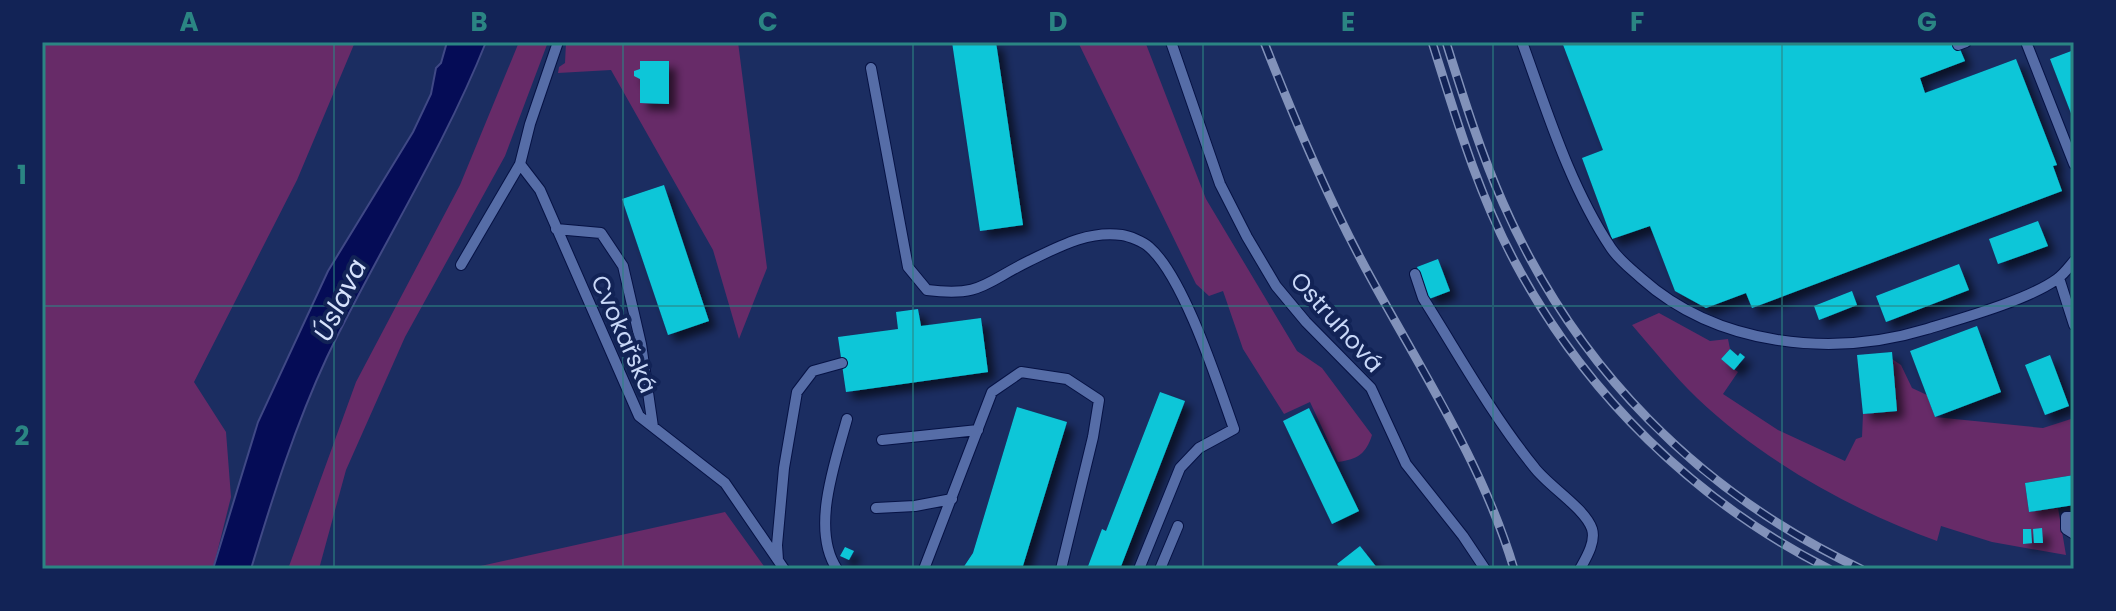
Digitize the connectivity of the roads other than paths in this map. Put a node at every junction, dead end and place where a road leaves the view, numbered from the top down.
1 (558, 42) edge
2 (1171, 42) edge
3 (1522, 42) edge
4 (2026, 42) edge
5 (871, 68) dead end
6 (520, 164) junction
7 (2074, 164) edge
8 (556, 229) junction
9 (2074, 261) edge
10 (461, 265) dead end
11 (1415, 274) dead end
12 (2059, 278) junction
13 (2074, 325) edge
14 (842, 363) dead end
15 (847, 419) dead end
16 (653, 427) junction
17 (978, 430) junction
18 (882, 440) dead end
19 (952, 499) junction
20 (876, 508) dead end
21 (2074, 517) edge
22 (1178, 526) dead end
23 (2074, 534) edge
24 (781, 565) edge
25 (837, 569) edge
26 (924, 569) edge
27 (1061, 569) edge
28 (1139, 569) edge
29 (1160, 569) edge
30 (1485, 569) edge
31 (1580, 569) edge

1 - 6 lane
2 - 30 lane, Ostruhová
3 - 12 lane
4 - 7 lane
5 - 28 lane
6 - 8 lane, Cvokařská
6 - 10 lane
8 - 16 lane, Cvokařská
8 - 16 lane
9 - 12 lane
11 - 31 lane
12 - 13 lane
14 - 24 lane
15 - 25 lane
16 - 24 lane, Cvokařská
17 - 18 lane
17 - 19 lane
17 - 27 lane
19 - 20 lane
19 - 26 lane
21 - 23 lane
22 - 29 lane

